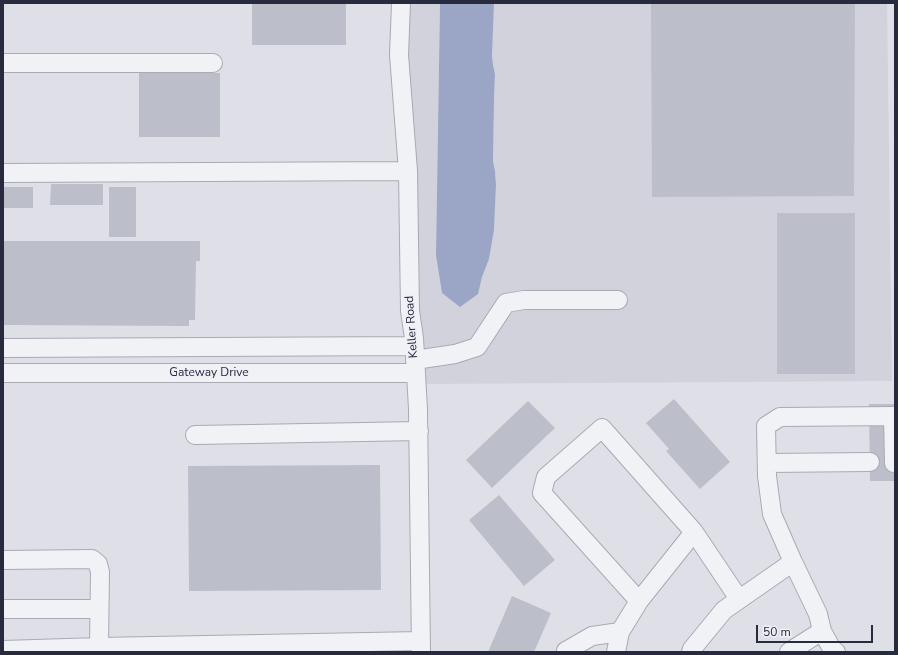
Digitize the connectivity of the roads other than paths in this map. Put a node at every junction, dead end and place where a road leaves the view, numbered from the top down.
1 (401, 3) edge
2 (3, 63) edge
3 (213, 63) dead end
4 (408, 171) junction
5 (3, 173) edge
6 (618, 300) dead end
7 (3, 348) edge
8 (415, 360) junction
9 (3, 373) edge
10 (894, 416) edge
11 (419, 431) junction
12 (195, 435) dead end
13 (870, 462) dead end
14 (767, 463) junction
15 (895, 463) edge
16 (694, 532) junction
17 (3, 560) edge
18 (793, 562) junction
19 (739, 599) junction
20 (639, 601) junction
21 (3, 609) edge
22 (99, 609) junction
23 (822, 631) junction
24 (620, 632) junction
25 (99, 647) junction
26 (421, 647) edge
27 (3, 650) edge
28 (566, 652) edge
29 (616, 652) edge
30 (691, 652) edge
31 (789, 652) edge
32 (836, 652) edge

1 - 4 street, Keller Road
2 - 3 street
4 - 5 street
4 - 8 street, Keller Road
6 - 8 street
7 - 8 street
8 - 9 street, Gateway Drive
8 - 11 street, Keller Road
10 - 14 street
10 - 15 street
11 - 12 street
11 - 26 street, Keller Road
13 - 14 street
14 - 18 street
16 - 19 street
16 - 20 street
16 - 20 street
17 - 22 street
18 - 19 street
18 - 23 street
19 - 30 street
20 - 24 street
21 - 22 street
22 - 25 street
23 - 31 street
23 - 32 street
24 - 28 street
24 - 29 street
25 - 26 street
25 - 27 street

